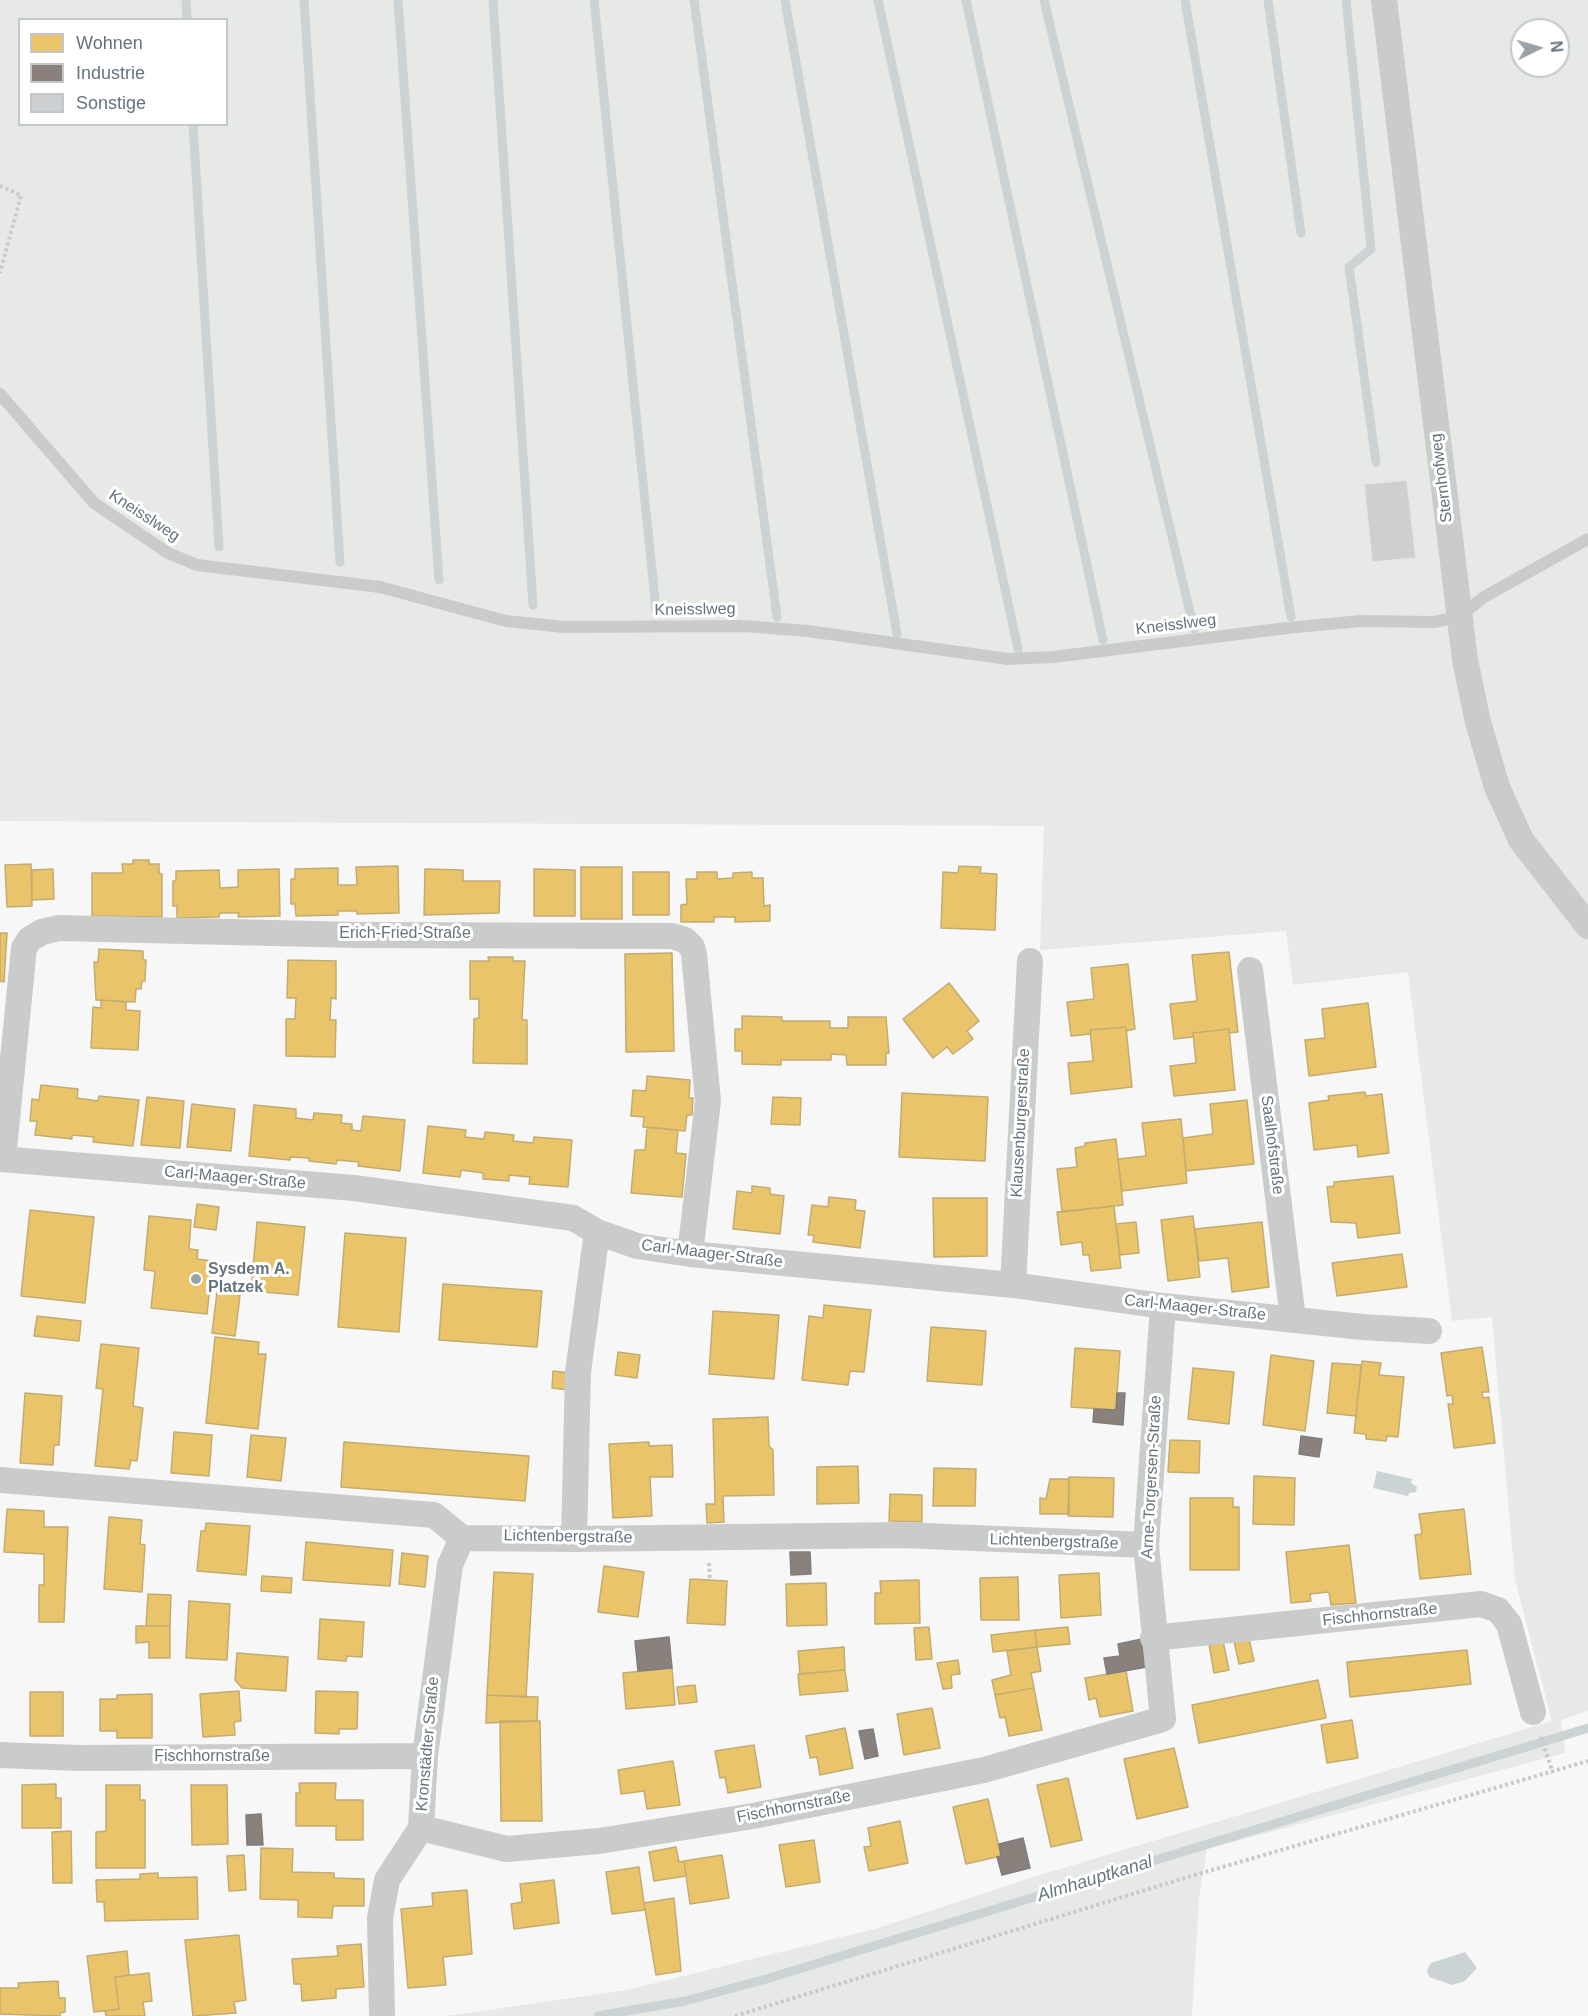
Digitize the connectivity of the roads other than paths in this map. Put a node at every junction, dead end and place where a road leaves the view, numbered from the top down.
1 (1384, 0) edge
2 (0, 394) edge
3 (1588, 539) edge
4 (1459, 616) junction
5 (1588, 926) edge
6 (1030, 961) dead end
7 (1250, 970) dead end
8 (2, 1159) edge
9 (597, 1232) junction
10 (690, 1254) junction
11 (1013, 1285) junction
12 (1163, 1306) junction
13 (1293, 1319) junction
14 (1429, 1331) dead end
15 (0, 1480) edge
16 (462, 1538) junction
17 (574, 1539) junction
18 (1146, 1545) junction
19 (1153, 1638) junction
20 (1533, 1712) road end
21 (1163, 1719) joint
22 (0, 1755) edge
23 (425, 1756) junction
24 (421, 1828) junction
25 (377, 2016) edge
26 (382, 2016) edge

1 - 4 street, Sternhofweg
2 - 4 lane, Kneisslweg
3 - 4 lane
4 - 5 street, Sternhofweg
6 - 11 street, Klausenburgerstraße
7 - 13 street, Saalhofstraße
8 - 9 street, Carl-Maager-Straße
8 - 10 street, Erich-Fried-Straße
9 - 10 street, Carl-Maager-Straße
9 - 17 street
10 - 11 street, Carl-Maager-Straße
11 - 12 street, Carl-Maager-Straße
12 - 13 street, Carl-Maager-Straße
12 - 18 street, Arne-Torgersen-Straße
13 - 14 street, Carl-Maager-Straße
15 - 16 street
16 - 17 street, Lichtenbergstraße
16 - 23 street, Kronstädter Straße
17 - 18 street, Lichtenbergstraße
18 - 19 street, Arne-Torgersen-Straße
19 - 20 street, Fischhornstraße
19 - 21 street, Arne-Torgersen-Straße
21 - 24 street, Fischhornstraße
22 - 23 street, Fischhornstraße
23 - 24 street, Kronstädter Straße
24 - 26 street, Kronstädter Straße
25 - 26 street

